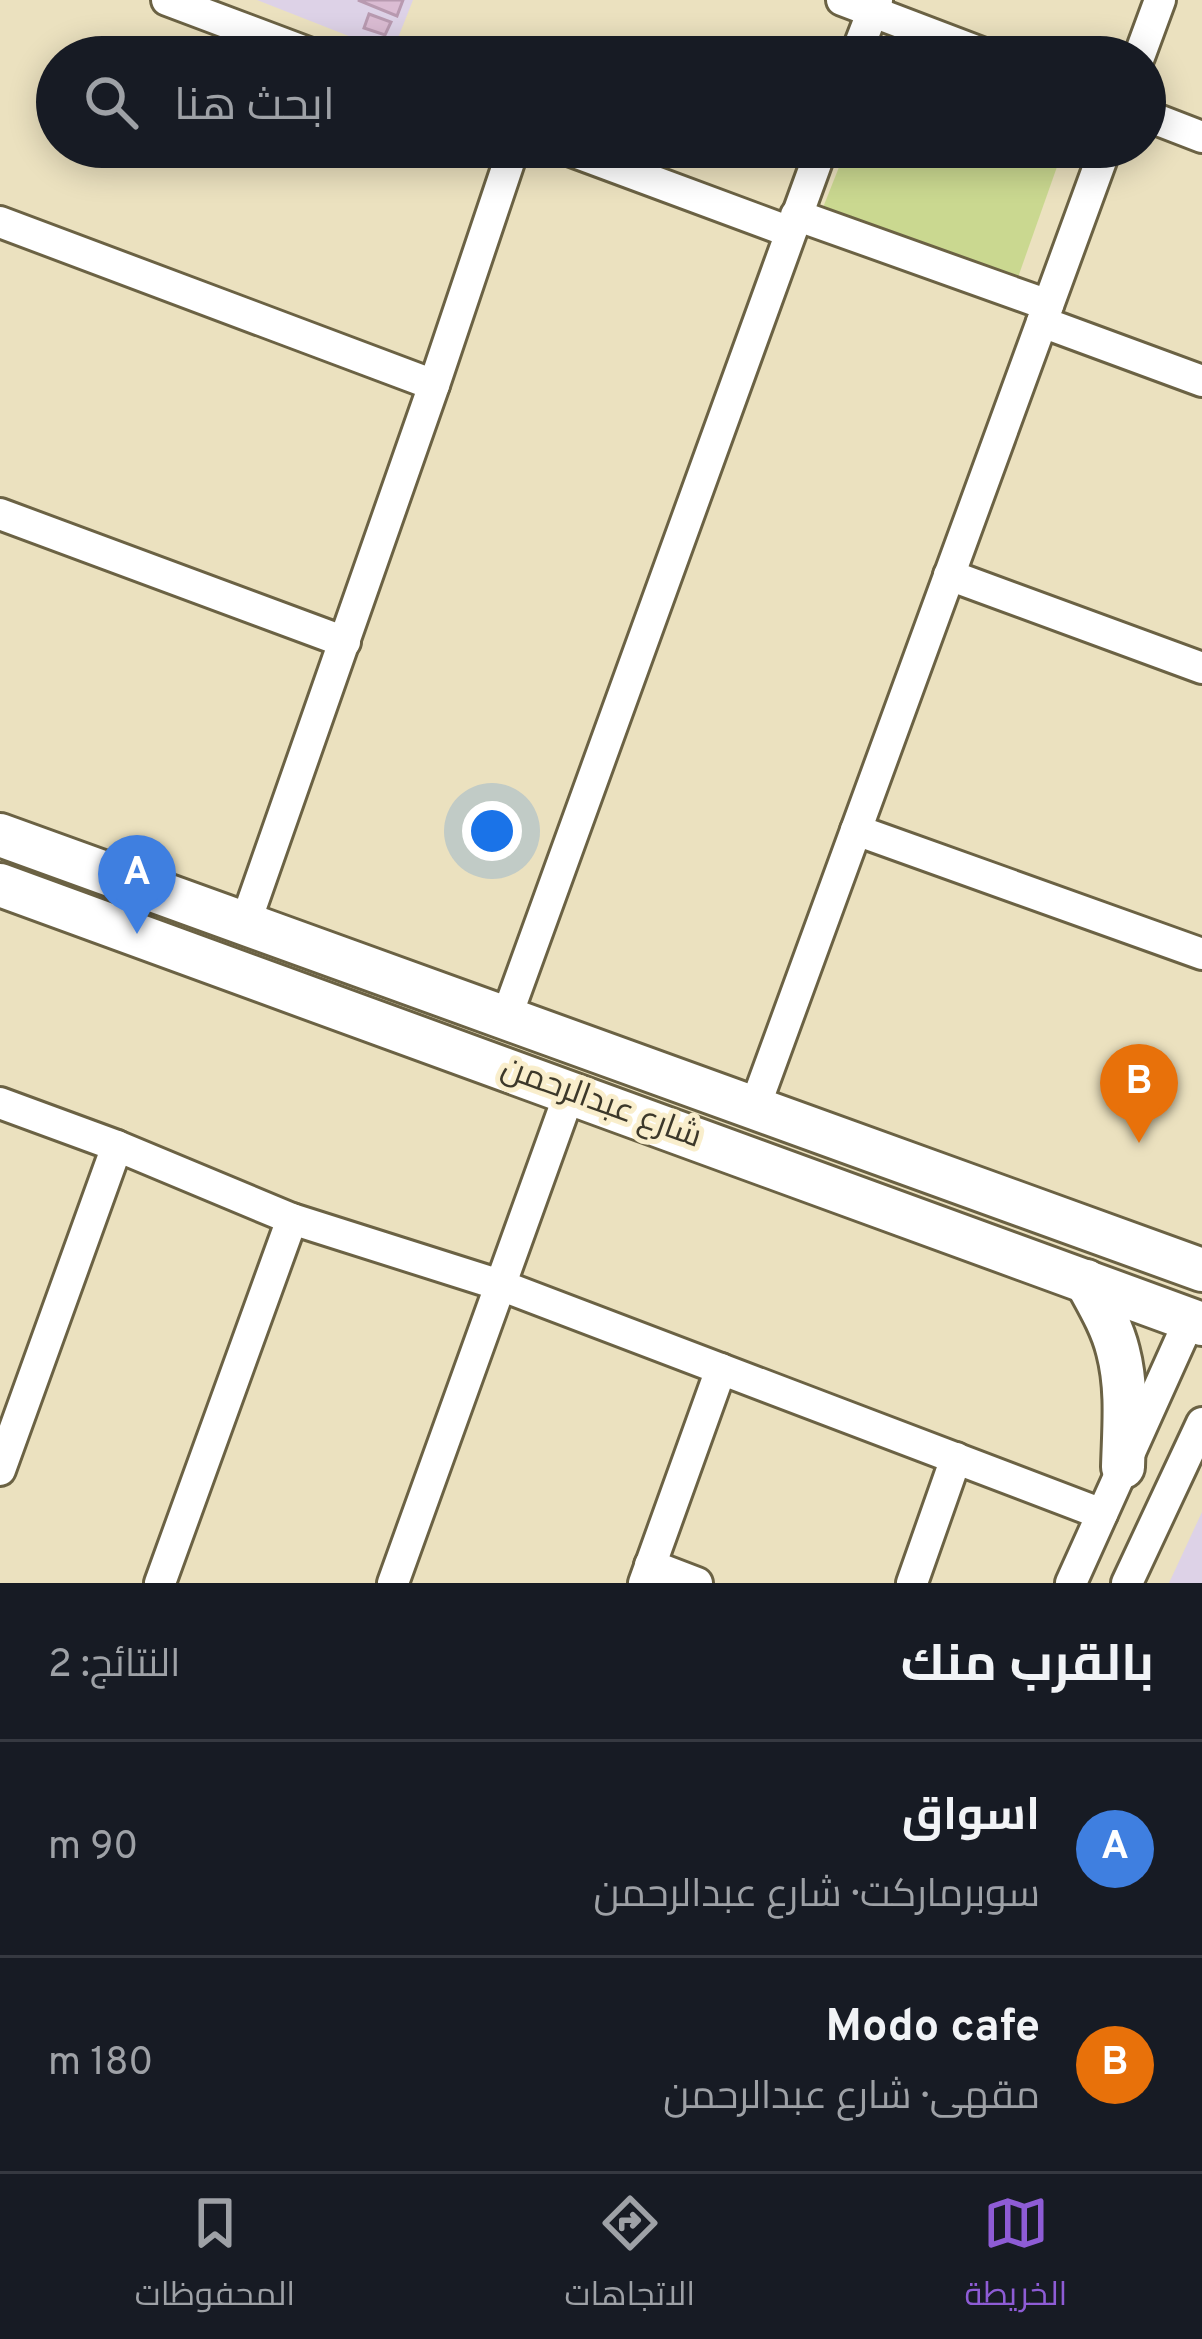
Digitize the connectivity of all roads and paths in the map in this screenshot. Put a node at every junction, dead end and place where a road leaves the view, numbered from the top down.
1 (167, 0) edge
2 (842, 0) edge
3 (1160, 0) edge
4 (875, 6) edge
5 (264, 36) edge
6 (864, 36) edge
7 (944, 36) edge
8 (1147, 36) edge
9 (1166, 124) edge
10 (1202, 137) edge
11 (507, 168) edge
12 (625, 168) edge
13 (814, 168) edge
14 (1098, 168) edge
15 (0, 222) edge
16 (793, 223) junction
17 (1045, 314) junction
18 (1202, 380) edge
19 (434, 385) junction
20 (0, 514) edge
21 (949, 575) junction
22 (345, 642) junction
23 (1202, 668) edge
24 (856, 830) junction
25 (0, 835) edge
26 (0, 885) edge
27 (245, 924) junction
28 (1202, 954) edge
29 (506, 1018) junction
30 (570, 1092) junction
31 (0, 1103) edge
32 (754, 1109) junction
33 (117, 1146) junction
34 (292, 1220) junction
35 (1202, 1270) edge
36 (1086, 1281) junction
37 (500, 1285) junction
38 (1198, 1316) edge
39 (722, 1369) junction
40 (1202, 1423) edge
41 (956, 1458) junction
42 (1124, 1467) junction
43 (0, 1470) edge
44 (1102, 1514) junction
45 (647, 1574) edge
46 (164, 1582) edge
47 (393, 1583) edge
48 (697, 1583) edge
49 (912, 1583) edge
50 (1071, 1583) edge
51 (1127, 1583) edge

1 - 5 street
2 - 4 street
3 - 8 street
4 - 6 street
4 - 7 street
9 - 10 street
11 - 19 street
12 - 16 street
13 - 16 street
14 - 17 street
15 - 19 street
16 - 17 street
16 - 29 street
17 - 18 street
17 - 21 street
19 - 22 street
20 - 22 street
21 - 23 street
21 - 24 street
22 - 27 street
24 - 28 street
24 - 32 street
25 - 27 main road, شارع عبدالرحمن
26 - 30 main road, شارع عبدالرحمن
27 - 29 main road, شارع عبدالرحمن
29 - 32 main road, شارع عبدالرحمن
30 - 36 main road, شارع عبدالرحمن
30 - 37 street
31 - 33 street
32 - 35 main road, شارع عبدالرحمن
33 - 34 street
33 - 43 street
34 - 37 street
34 - 46 street
36 - 38 main road, شارع عبدالرحمن
36 - 42 main road
37 - 39 street
37 - 47 street
38 - 42 street
39 - 41 street
39 - 45 street
40 - 51 street
41 - 44 street
41 - 49 street
42 - 44 street
44 - 50 street
45 - 48 street

